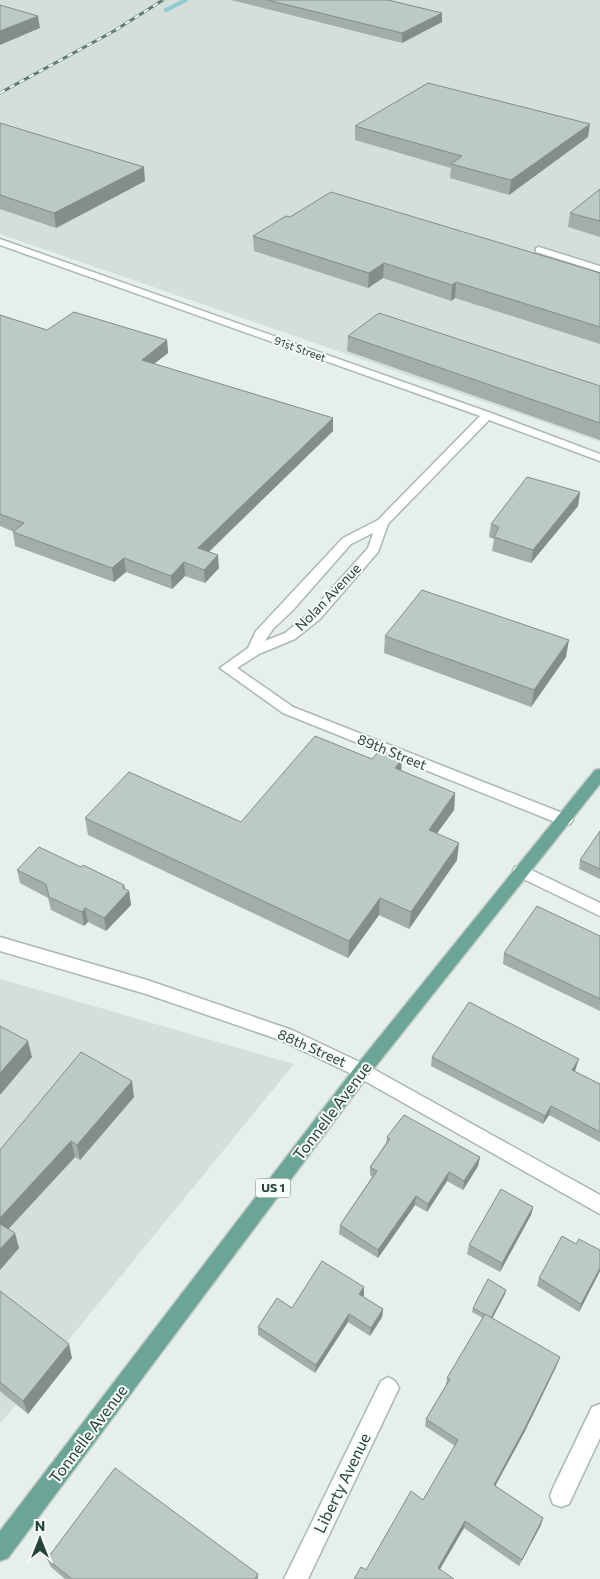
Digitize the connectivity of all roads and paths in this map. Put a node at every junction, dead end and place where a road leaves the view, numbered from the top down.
1 (0, 242) edge
2 (539, 250) dead end
3 (600, 269) edge
4 (487, 415) junction
5 (600, 458) edge
6 (382, 523) junction
7 (254, 651) junction
8 (227, 668) joint
9 (600, 774) edge
10 (565, 820) junction
11 (521, 871) junction
12 (600, 910) edge
13 (0, 944) edge
14 (362, 1071) junction
15 (600, 1205) edge
16 (388, 1388) dead end
17 (600, 1415) edge
18 (561, 1496) dead end
19 (0, 1550) edge
20 (296, 1579) edge

1 - 4 street, 91st Street
2 - 3 street
4 - 5 street, 91st Street
4 - 6 street, Nolan Avenue
6 - 7 street, Nolan Avenue
6 - 7 street, Nolan Avenue
7 - 8 street, Nolan Avenue
8 - 10 street, 89th Street
9 - 10 main road, Tonnelle Avenue / US 1
10 - 11 main road, Tonnelle Avenue / US 1
11 - 12 street
11 - 14 main road, Tonnelle Avenue / US 1
13 - 14 street, 88th Street
14 - 15 street, 88th Street
14 - 19 main road, Tonnelle Avenue / US 1
16 - 20 street, Liberty Avenue
17 - 18 street

